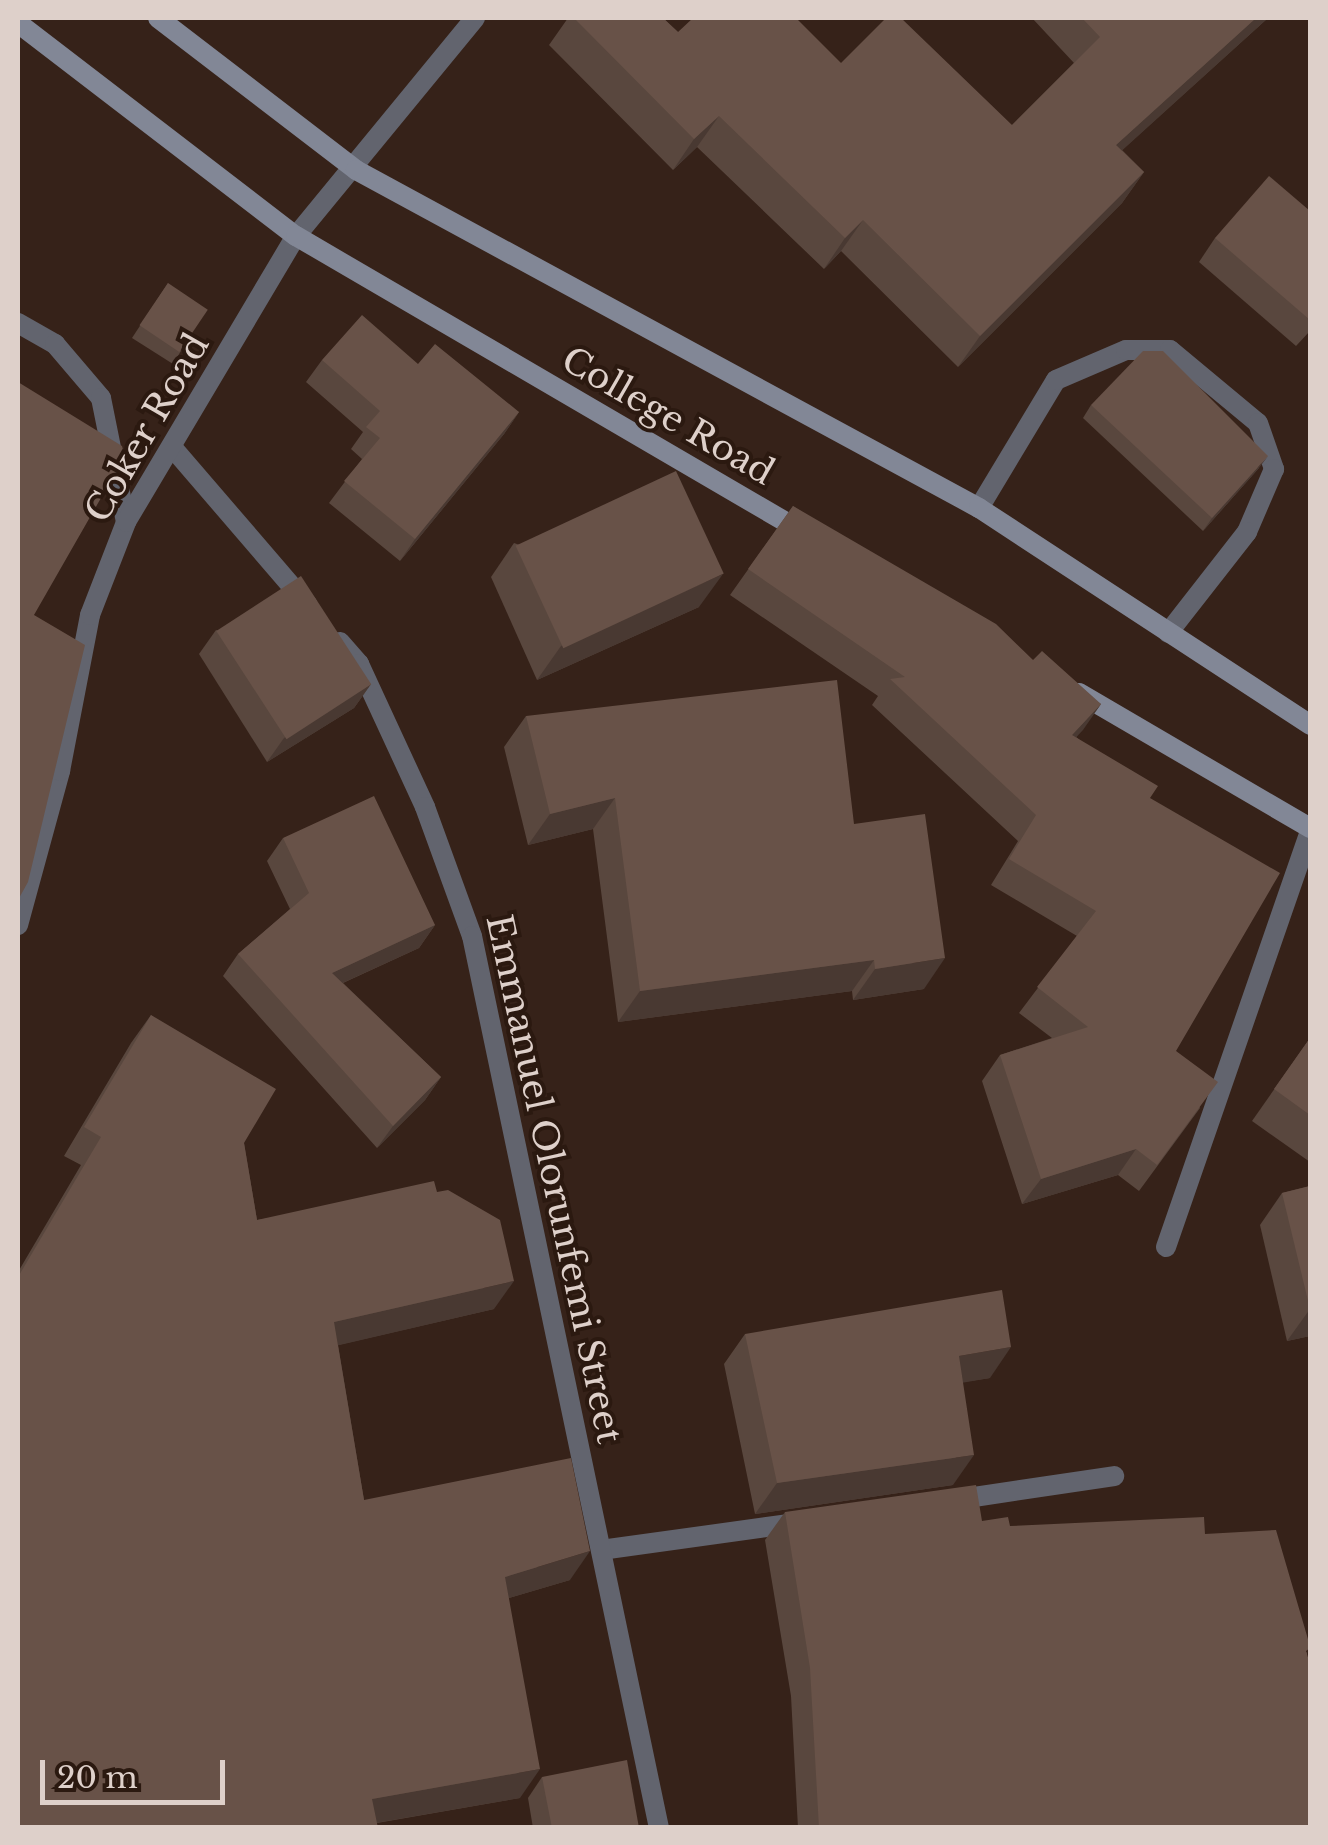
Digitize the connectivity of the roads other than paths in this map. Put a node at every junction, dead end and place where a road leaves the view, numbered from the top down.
1 (158, 18) edge
2 (475, 18) edge
3 (18, 23) edge
4 (356, 170) junction
5 (296, 236) junction
6 (18, 323) edge
7 (172, 447) junction
8 (978, 508) junction
9 (126, 522) junction
10 (829, 547) edge
11 (1168, 633) junction
12 (1052, 678) edge
13 (1310, 725) edge
14 (1310, 830) edge
15 (18, 925) edge
16 (1166, 1247) dead end
17 (1114, 1476) dead end
18 (924, 1504) edge
19 (829, 1518) edge
20 (600, 1550) junction
21 (659, 1828) edge

1 - 4 main road, College Road
2 - 4 street, Coker Road
3 - 5 main road, College Road
4 - 5 street, Coker Road
4 - 8 main road, College Road
5 - 7 street, Coker Road
5 - 10 main road, College Road
6 - 9 street
7 - 9 street, Coker Road
7 - 20 street, Emmanuel Olorunfemi Street
8 - 11 main road, College Road
8 - 11 street
9 - 15 street, Coker Road
11 - 13 main road, College Road
12 - 14 main road
14 - 16 street
17 - 18 street
19 - 20 street
20 - 21 street, Emmanuel Olorunfemi Street

